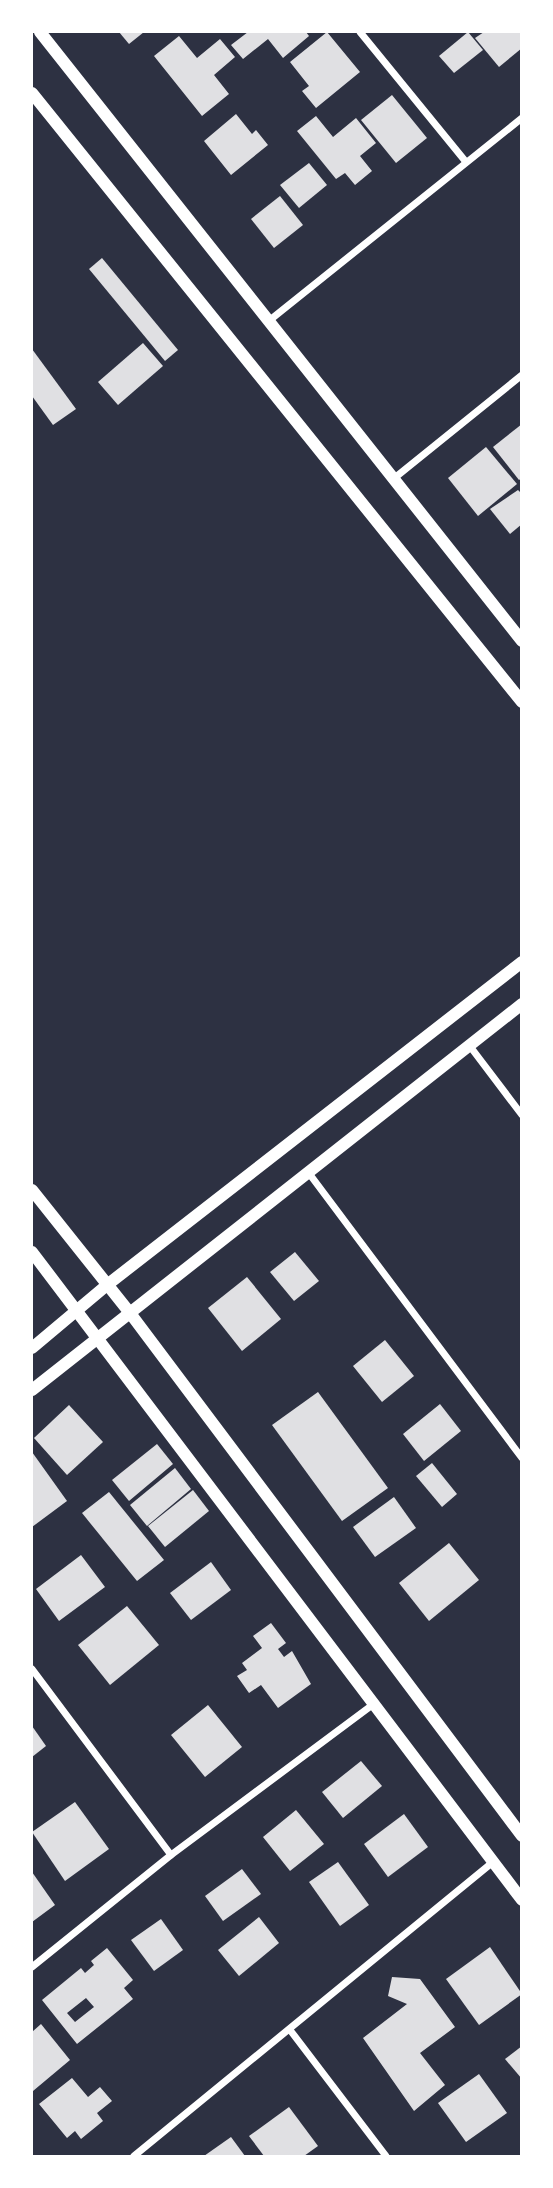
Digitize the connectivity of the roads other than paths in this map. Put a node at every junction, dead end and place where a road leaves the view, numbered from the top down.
1 (40, 32) edge
2 (360, 32) edge
3 (32, 93) edge
4 (522, 118) edge
5 (466, 163) junction
6 (270, 320) junction
7 (522, 374) edge
8 (392, 480) junction
9 (522, 641) edge
10 (522, 702) edge
11 (522, 962) edge
12 (522, 1004) edge
13 (469, 1045) junction
14 (522, 1115) edge
15 (308, 1172) junction
16 (32, 1191) edge
17 (32, 1252) edge
18 (107, 1285) junction
19 (78, 1311) junction
20 (130, 1313) junction
21 (99, 1337) junction
22 (32, 1349) edge
23 (32, 1390) edge
24 (522, 1458) edge
25 (32, 1669) edge
26 (375, 1703) junction
27 (522, 1836) edge
28 (172, 1855) junction
29 (494, 1862) junction
30 (522, 1900) edge
31 (32, 1967) edge
32 (290, 2030) junction
33 (134, 2157) edge
34 (386, 2157) edge

1 - 6 street
2 - 5 street
3 - 10 street
4 - 5 street
5 - 6 street
6 - 8 street
7 - 8 street
8 - 9 street
11 - 18 street
12 - 13 street
13 - 14 street
13 - 15 street
15 - 20 street
15 - 24 street
16 - 18 street
17 - 19 street
18 - 19 street
18 - 20 street
19 - 21 street
19 - 22 street
20 - 21 street
20 - 27 street
21 - 23 street
21 - 26 street
25 - 28 street
26 - 28 street
26 - 29 street
28 - 31 street
29 - 30 street
29 - 32 street
32 - 33 street
32 - 34 street

